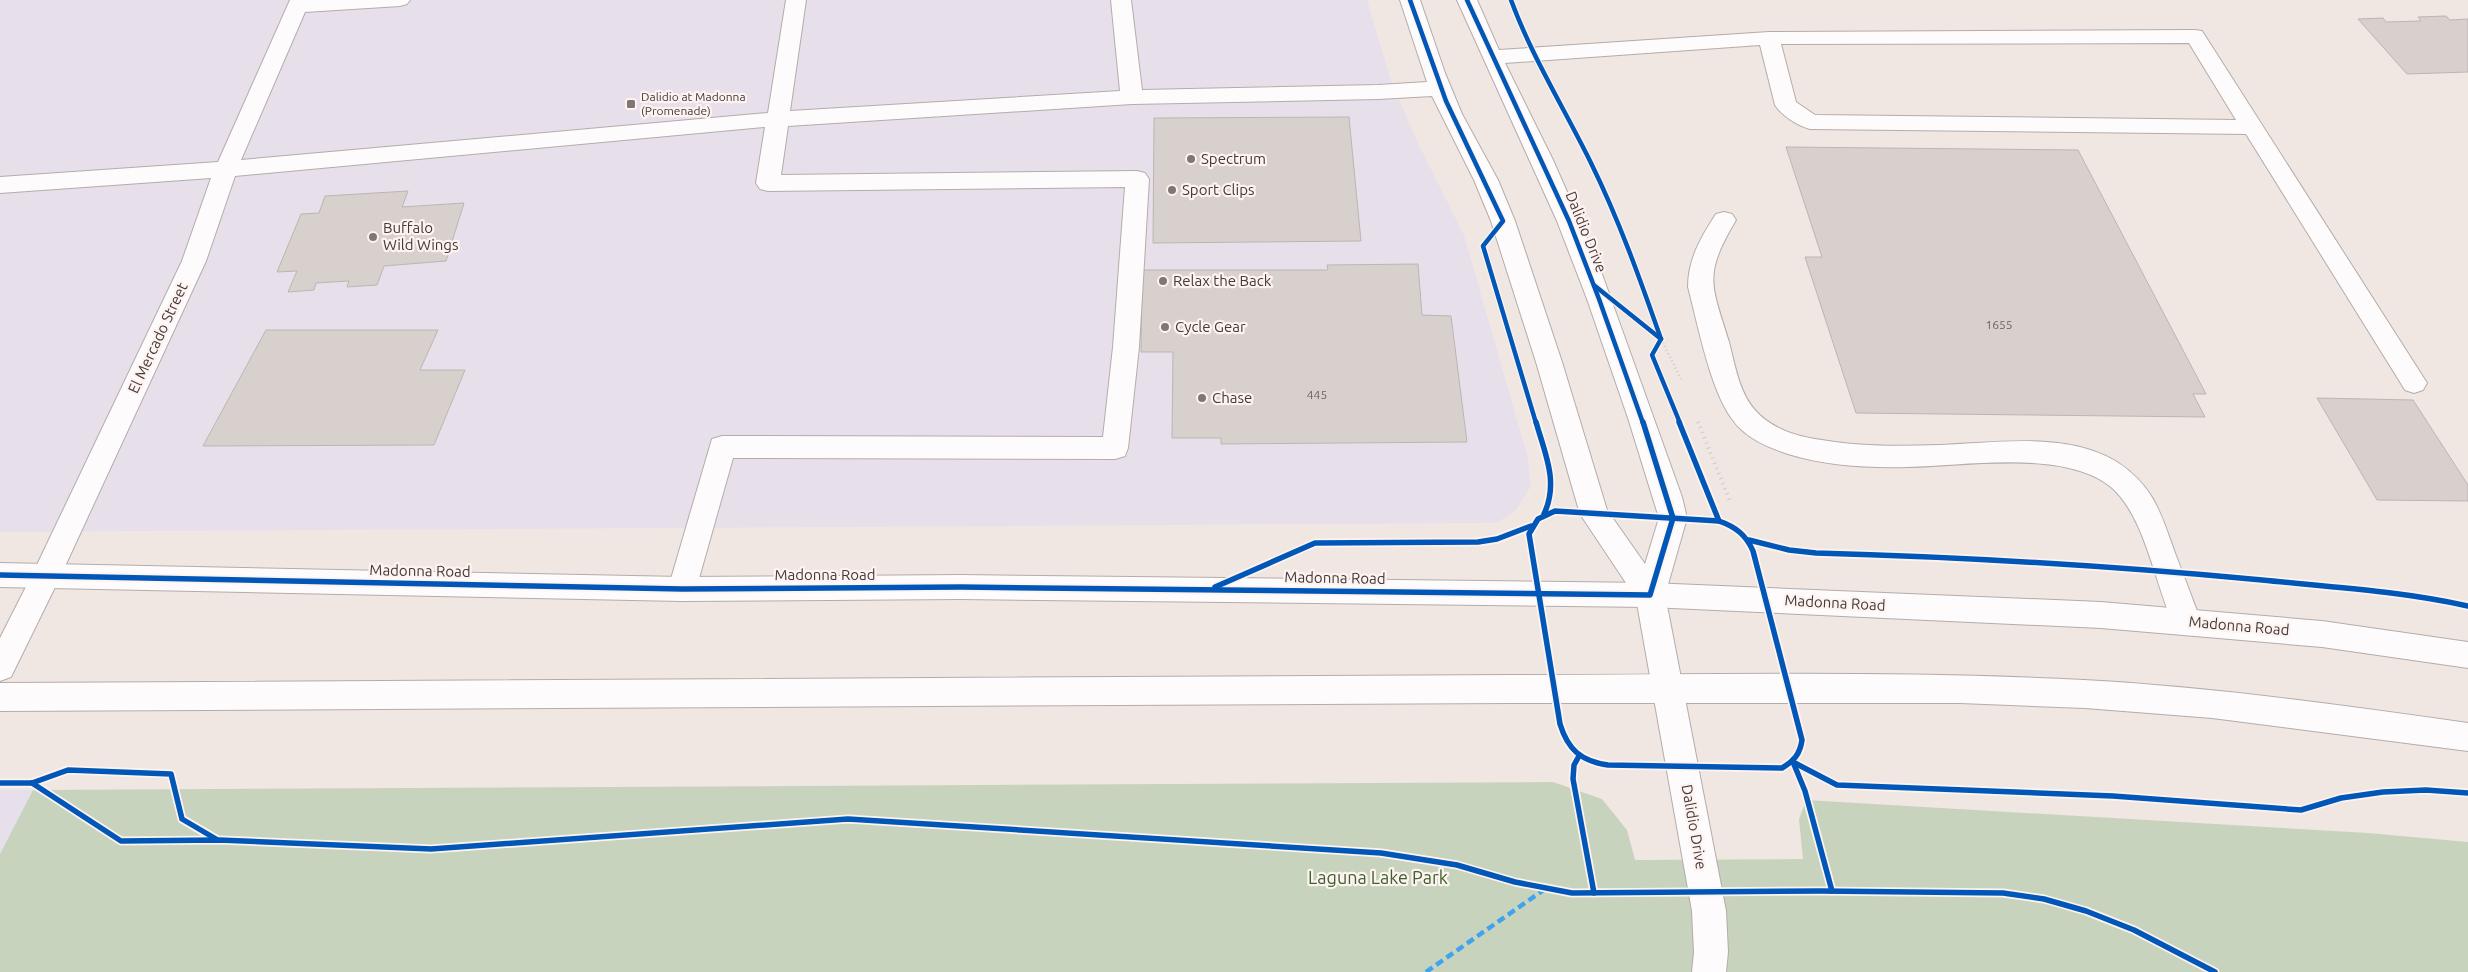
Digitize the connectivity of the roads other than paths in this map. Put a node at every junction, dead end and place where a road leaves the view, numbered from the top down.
1 (400, 0) edge
2 (796, 0) edge
3 (1121, 0) edge
4 (1410, 0) edge
5 (1468, 0) edge
6 (298, 3) edge
7 (1769, 38) junction
8 (1492, 57) junction
9 (1441, 88) junction
10 (1132, 97) junction
11 (777, 119) junction
12 (2252, 127) junction
13 (226, 169) junction
14 (0, 185) edge
15 (1724, 220) dead end
16 (2414, 383) dead end
17 (0, 575) edge
18 (48, 575) junction
19 (682, 589) junction
20 (1650, 596) junction
21 (2186, 621) junction
22 (2468, 655) edge
23 (0, 668) edge
24 (1668, 690) junction
25 (0, 697) edge
26 (2468, 737) edge
27 (1709, 972) edge

1 - 6 main road
2 - 11 main road
3 - 10 main road
4 - 9 main road, Dalidio Drive
5 - 8 main road, Dalidio Drive
6 - 13 main road, El Mercado Street
7 - 8 main road
7 - 12 main road
7 - 12 main road
8 - 20 main road, Dalidio Drive
9 - 10 main road
9 - 20 main road, Dalidio Drive
10 - 11 main road
11 - 13 main road
11 - 19 main road
12 - 16 main road
13 - 14 main road
13 - 18 main road, El Mercado Street
15 - 21 main road
17 - 18 main road, Madonna Road
18 - 19 main road, Madonna Road
18 - 23 main road, El Mercado Street
19 - 20 main road, Madonna Road
20 - 21 main road, Madonna Road
20 - 24 main road, Dalidio Drive
21 - 22 main road, Madonna Road
24 - 25 main road
24 - 26 main road
24 - 27 main road, Dalidio Drive

